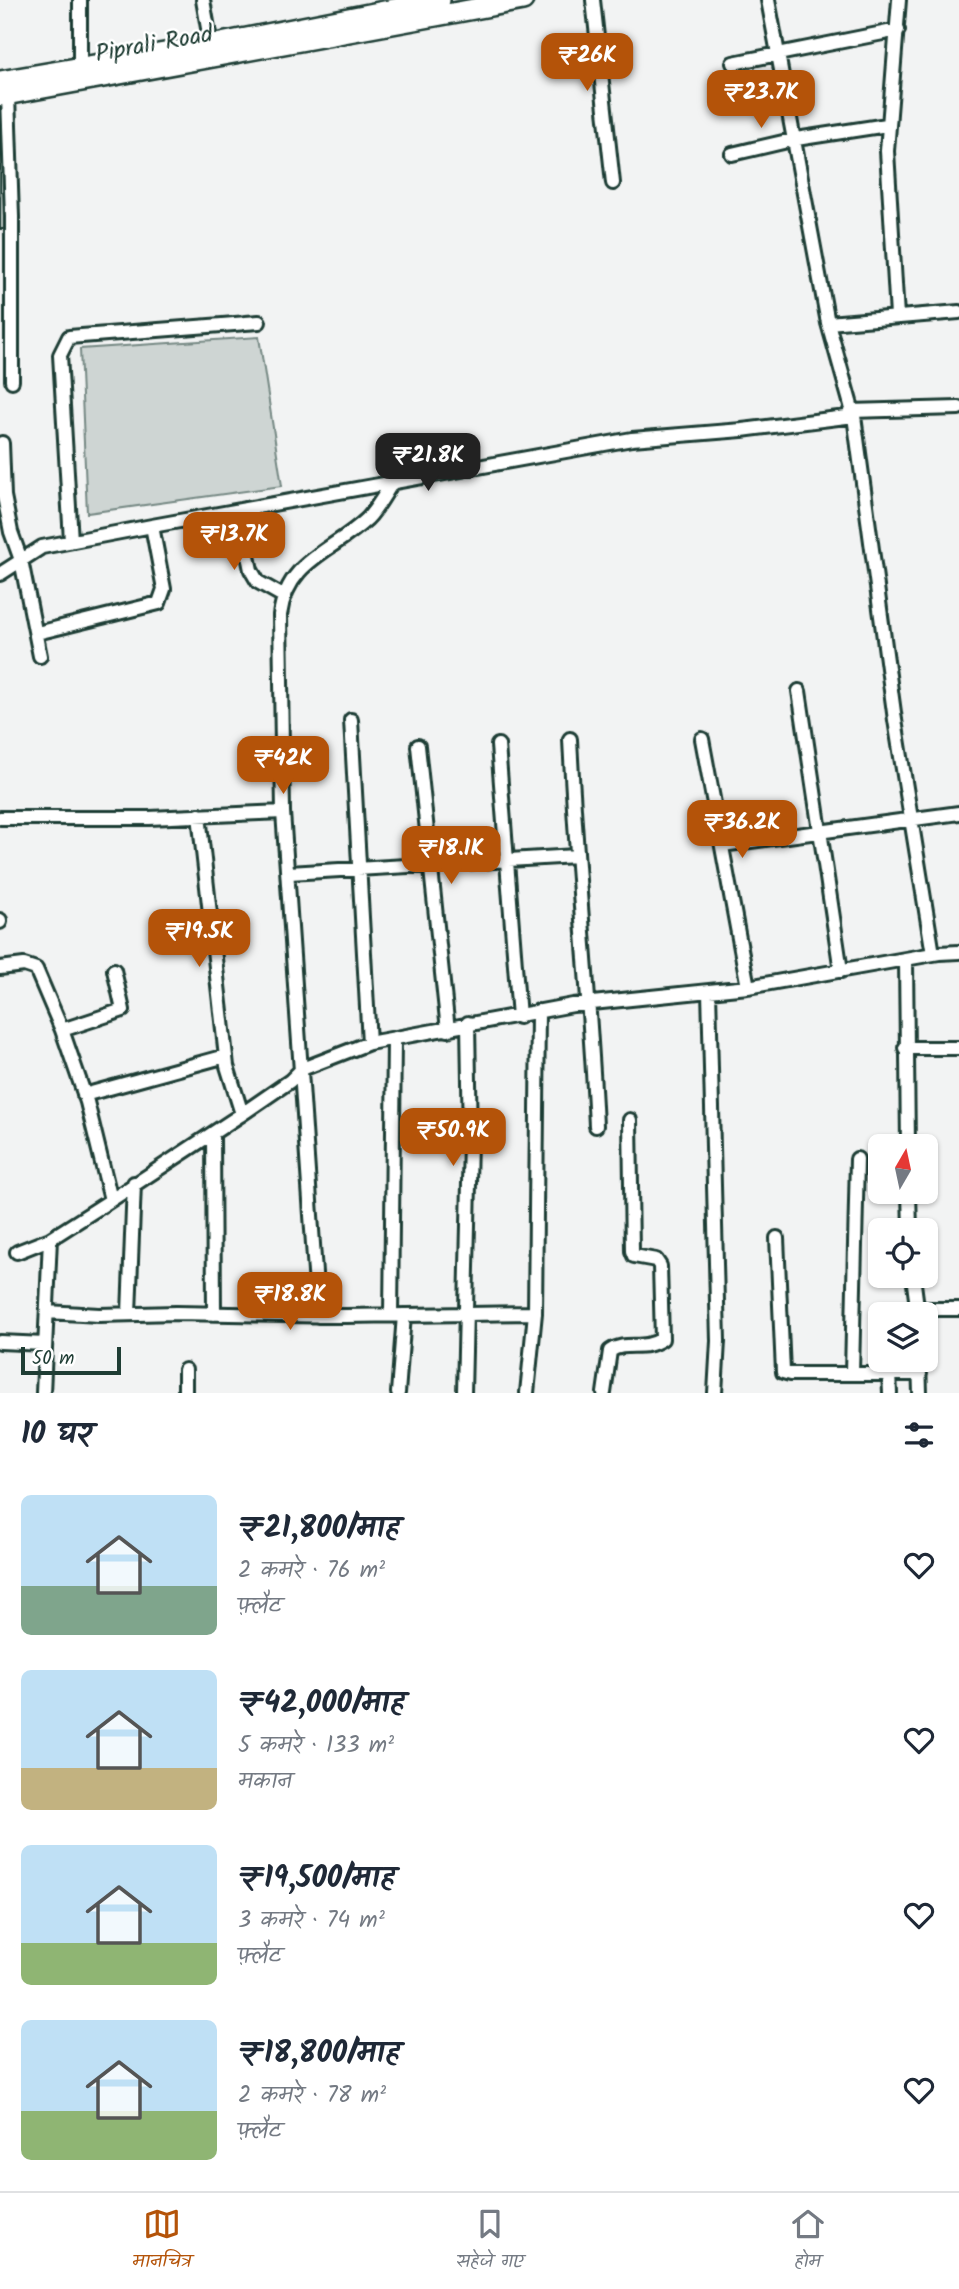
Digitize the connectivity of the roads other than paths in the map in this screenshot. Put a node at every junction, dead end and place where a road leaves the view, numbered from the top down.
1 (80, 0) edge
2 (203, 0) edge
3 (439, 0) edge
4 (523, 0) edge
5 (593, 0) edge
6 (768, 0) edge
7 (899, 0) edge
8 (898, 30) junction
9 (211, 45) junction
10 (776, 52) junction
11 (733, 63) dead end
12 (80, 67) junction
13 (3, 91) edge
14 (887, 125) junction
15 (796, 139) junction
16 (732, 154) dead end
17 (613, 183) dead end
18 (959, 312) edge
19 (897, 316) junction
20 (259, 322) dead end
21 (828, 323) junction
22 (12, 381) dead end
23 (959, 408) edge
24 (852, 413) junction
25 (2, 443) dead end
26 (392, 483) junction
27 (239, 512) junction
28 (152, 526) junction
29 (71, 541) junction
30 (21, 560) junction
31 (0, 574) edge
32 (283, 596) junction
33 (37, 634) junction
34 (40, 656) dead end
35 (799, 691) dead end
36 (351, 720) dead end
37 (570, 739) dead end
38 (702, 739) dead end
39 (498, 745) dead end
40 (418, 746) dead end
41 (283, 812) junction
42 (959, 813) edge
43 (199, 815) junction
44 (0, 818) edge
45 (910, 818) junction
46 (820, 830) junction
47 (722, 845) junction
48 (576, 856) junction
49 (508, 861) junction
50 (432, 866) junction
51 (359, 870) junction
52 (289, 873) junction
53 (959, 952) edge
54 (933, 954) junction
55 (906, 960) junction
56 (0, 968) edge
57 (114, 970) dead end
58 (841, 971) junction
59 (748, 986) junction
60 (709, 991) junction
61 (590, 1005) junction
62 (538, 1011) junction
63 (519, 1017) junction
64 (468, 1023) junction
65 (62, 1030) junction
66 (448, 1030) junction
67 (394, 1040) junction
68 (369, 1043) junction
69 (905, 1048) junction
70 (959, 1048) edge
71 (226, 1056) junction
72 (302, 1069) junction
73 (84, 1095) junction
74 (242, 1114) junction
75 (630, 1120) dead end
76 (596, 1126) dead end
77 (213, 1133) junction
78 (908, 1134) edge
79 (857, 1159) dead end
80 (134, 1183) junction
81 (111, 1200) junction
82 (777, 1238) dead end
83 (50, 1239) junction
84 (18, 1252) dead end
85 (959, 1309) edge
86 (938, 1311) edge
87 (47, 1312) junction
88 (467, 1313) junction
89 (129, 1314) junction
90 (214, 1314) junction
91 (535, 1314) junction
92 (398, 1315) junction
93 (318, 1316) junction
94 (0, 1342) edge
95 (45, 1345) junction
96 (185, 1370) dead end
97 (852, 1373) junction
98 (889, 1374) junction
99 (920, 1374) joint
100 (43, 1393) edge
101 (185, 1393) edge
102 (398, 1393) edge
103 (464, 1393) edge
104 (527, 1393) edge
105 (604, 1393) edge
106 (715, 1393) edge
107 (890, 1393) edge
108 (920, 1393) edge

1 - 12 street
2 - 9 street
3 - 9 main road
4 - 13 main road, Piprali Road
5 - 17 street
6 - 10 street
7 - 8 street
8 - 10 street
8 - 14 street
9 - 12 main road
10 - 11 street
10 - 15 street
12 - 13 main road
13 - 22 street
14 - 15 street
14 - 19 street
15 - 16 street
15 - 21 street
18 - 19 street
19 - 21 street
20 - 29 street
21 - 24 street
23 - 24 street
24 - 26 street
24 - 45 street
25 - 30 street
26 - 27 street
26 - 32 street
27 - 28 street
27 - 32 street
28 - 29 street
28 - 33 street
29 - 30 street
30 - 31 street
30 - 33 street
32 - 41 street
33 - 34 street
35 - 46 street
36 - 51 street
37 - 48 street
38 - 47 street
39 - 49 street
40 - 50 street
41 - 43 street
41 - 52 street
42 - 45 street
43 - 44 street
43 - 71 street
45 - 46 street
45 - 54 street
46 - 47 street
46 - 58 street
47 - 59 street
48 - 49 street
48 - 61 street
49 - 50 street
49 - 63 street
50 - 51 street
50 - 66 street
51 - 52 street
51 - 68 street
52 - 72 street
53 - 54 street
54 - 55 street
55 - 58 street
55 - 69 street
56 - 65 street
57 - 65 street
58 - 59 street
59 - 60 street
60 - 61 street
60 - 106 street
61 - 62 street
61 - 76 street
62 - 63 street
62 - 91 street
63 - 64 street
64 - 66 street
64 - 88 street
65 - 73 street
66 - 67 street
67 - 68 street
67 - 92 street
68 - 72 street
69 - 70 street
69 - 78 street
71 - 73 street
71 - 74 street
72 - 74 street
72 - 93 street
73 - 81 street
74 - 77 street
75 - 105 street
77 - 80 street
77 - 90 street
79 - 97 street
80 - 81 street
80 - 89 street
81 - 83 street
82 - 97 street
83 - 84 street
83 - 87 street
85 - 86 street
87 - 89 street
87 - 95 street
88 - 91 street
88 - 92 street
88 - 103 street
89 - 90 street
90 - 93 street
91 - 104 street
92 - 93 street
92 - 102 street
94 - 95 street
95 - 100 street
96 - 101 street
97 - 98 street
98 - 99 street
98 - 107 street
99 - 108 street

